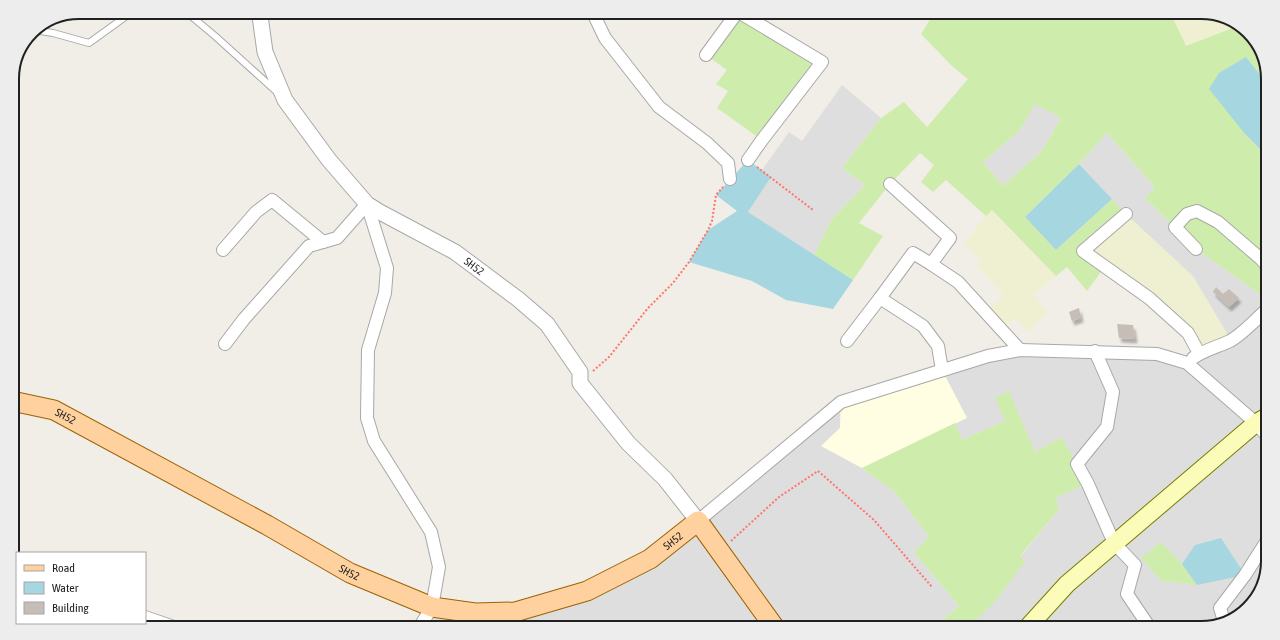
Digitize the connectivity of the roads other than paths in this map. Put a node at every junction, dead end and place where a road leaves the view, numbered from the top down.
1 (122, 19) edge
2 (195, 19) edge
3 (260, 19) edge
4 (596, 19) edge
5 (732, 19) edge
6 (750, 19) edge
7 (43, 31) edge
8 (706, 55) dead end
9 (285, 100) junction
10 (748, 160) dead end
11 (730, 179) dead end
12 (890, 184) dead end
13 (367, 204) junction
14 (1126, 214) dead end
15 (323, 242) junction
16 (1196, 249) dead end
17 (223, 250) dead end
18 (1261, 259) edge
19 (931, 264) junction
20 (880, 298) junction
21 (1261, 315) edge
22 (846, 341) dead end
23 (225, 344) dead end
24 (1020, 350) junction
25 (1095, 351) junction
26 (1199, 353) junction
27 (1187, 363) junction
28 (942, 370) junction
29 (19, 402) edge
30 (1261, 419) edge
31 (1261, 421) edge
32 (698, 521) junction
33 (1114, 543) junction
34 (1261, 549) edge
35 (432, 607) junction
36 (146, 617) edge
37 (1223, 617) edge
38 (157, 621) edge
39 (423, 621) edge
40 (770, 621) edge
41 (1033, 621) edge
42 (1145, 621) edge

1 - 7 lane
2 - 9 lane
3 - 9 street, SH52 / SH52
4 - 11 street
5 - 8 street
6 - 10 street
9 - 13 street, SH52 / SH52
12 - 19 street
13 - 15 street
13 - 32 street, SH52 / SH52
13 - 35 street
14 - 26 street
15 - 17 street
15 - 23 street
16 - 18 street
19 - 20 street
19 - 24 street
20 - 22 street
20 - 28 street
21 - 26 street
24 - 25 street
24 - 28 street
25 - 27 street
25 - 33 street
26 - 27 street
27 - 30 street
28 - 32 street
29 - 35 main road, SH52 / SH52
31 - 33 main road
32 - 35 main road, SH52 / SH52
32 - 40 main road, SH52 / SH52
33 - 41 main road
33 - 42 street
34 - 37 street
35 - 39 street
36 - 38 street

